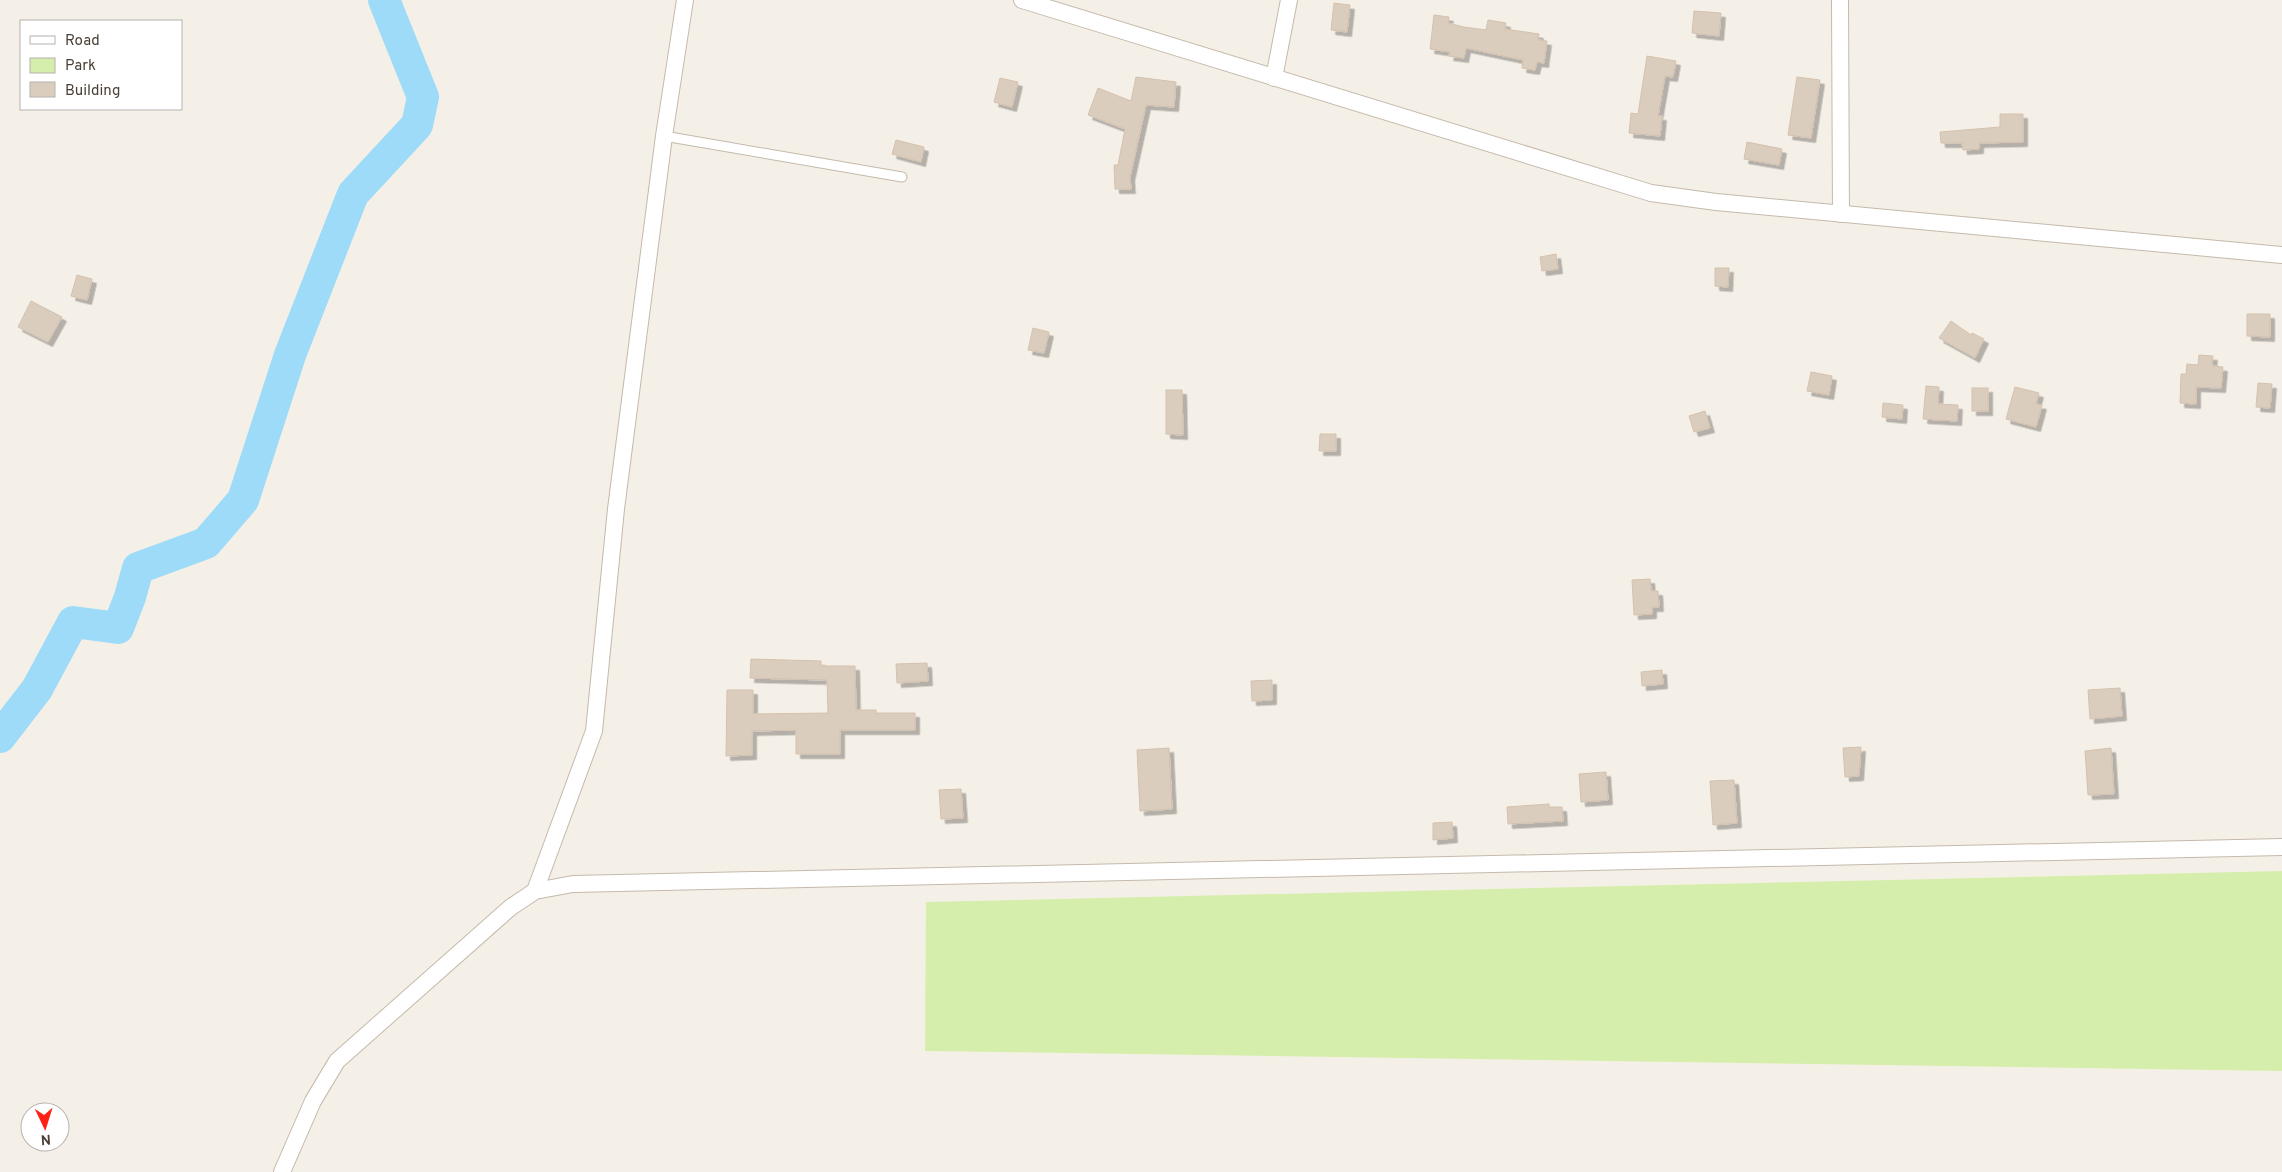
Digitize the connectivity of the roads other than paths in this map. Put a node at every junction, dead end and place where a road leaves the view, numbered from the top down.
1 (685, 0) edge
2 (1022, 0) edge
3 (1289, 0) edge
4 (1840, 0) edge
5 (1274, 78) junction
6 (664, 136) junction
7 (902, 176) dead end
8 (1841, 214) junction
9 (2282, 256) edge
10 (2282, 847) edge
11 (535, 891) junction
12 (282, 1172) edge

1 - 6 street
2 - 5 street
3 - 5 street
4 - 8 street
5 - 8 street
6 - 7 lane
6 - 11 street
8 - 9 street
10 - 11 street
11 - 12 street

